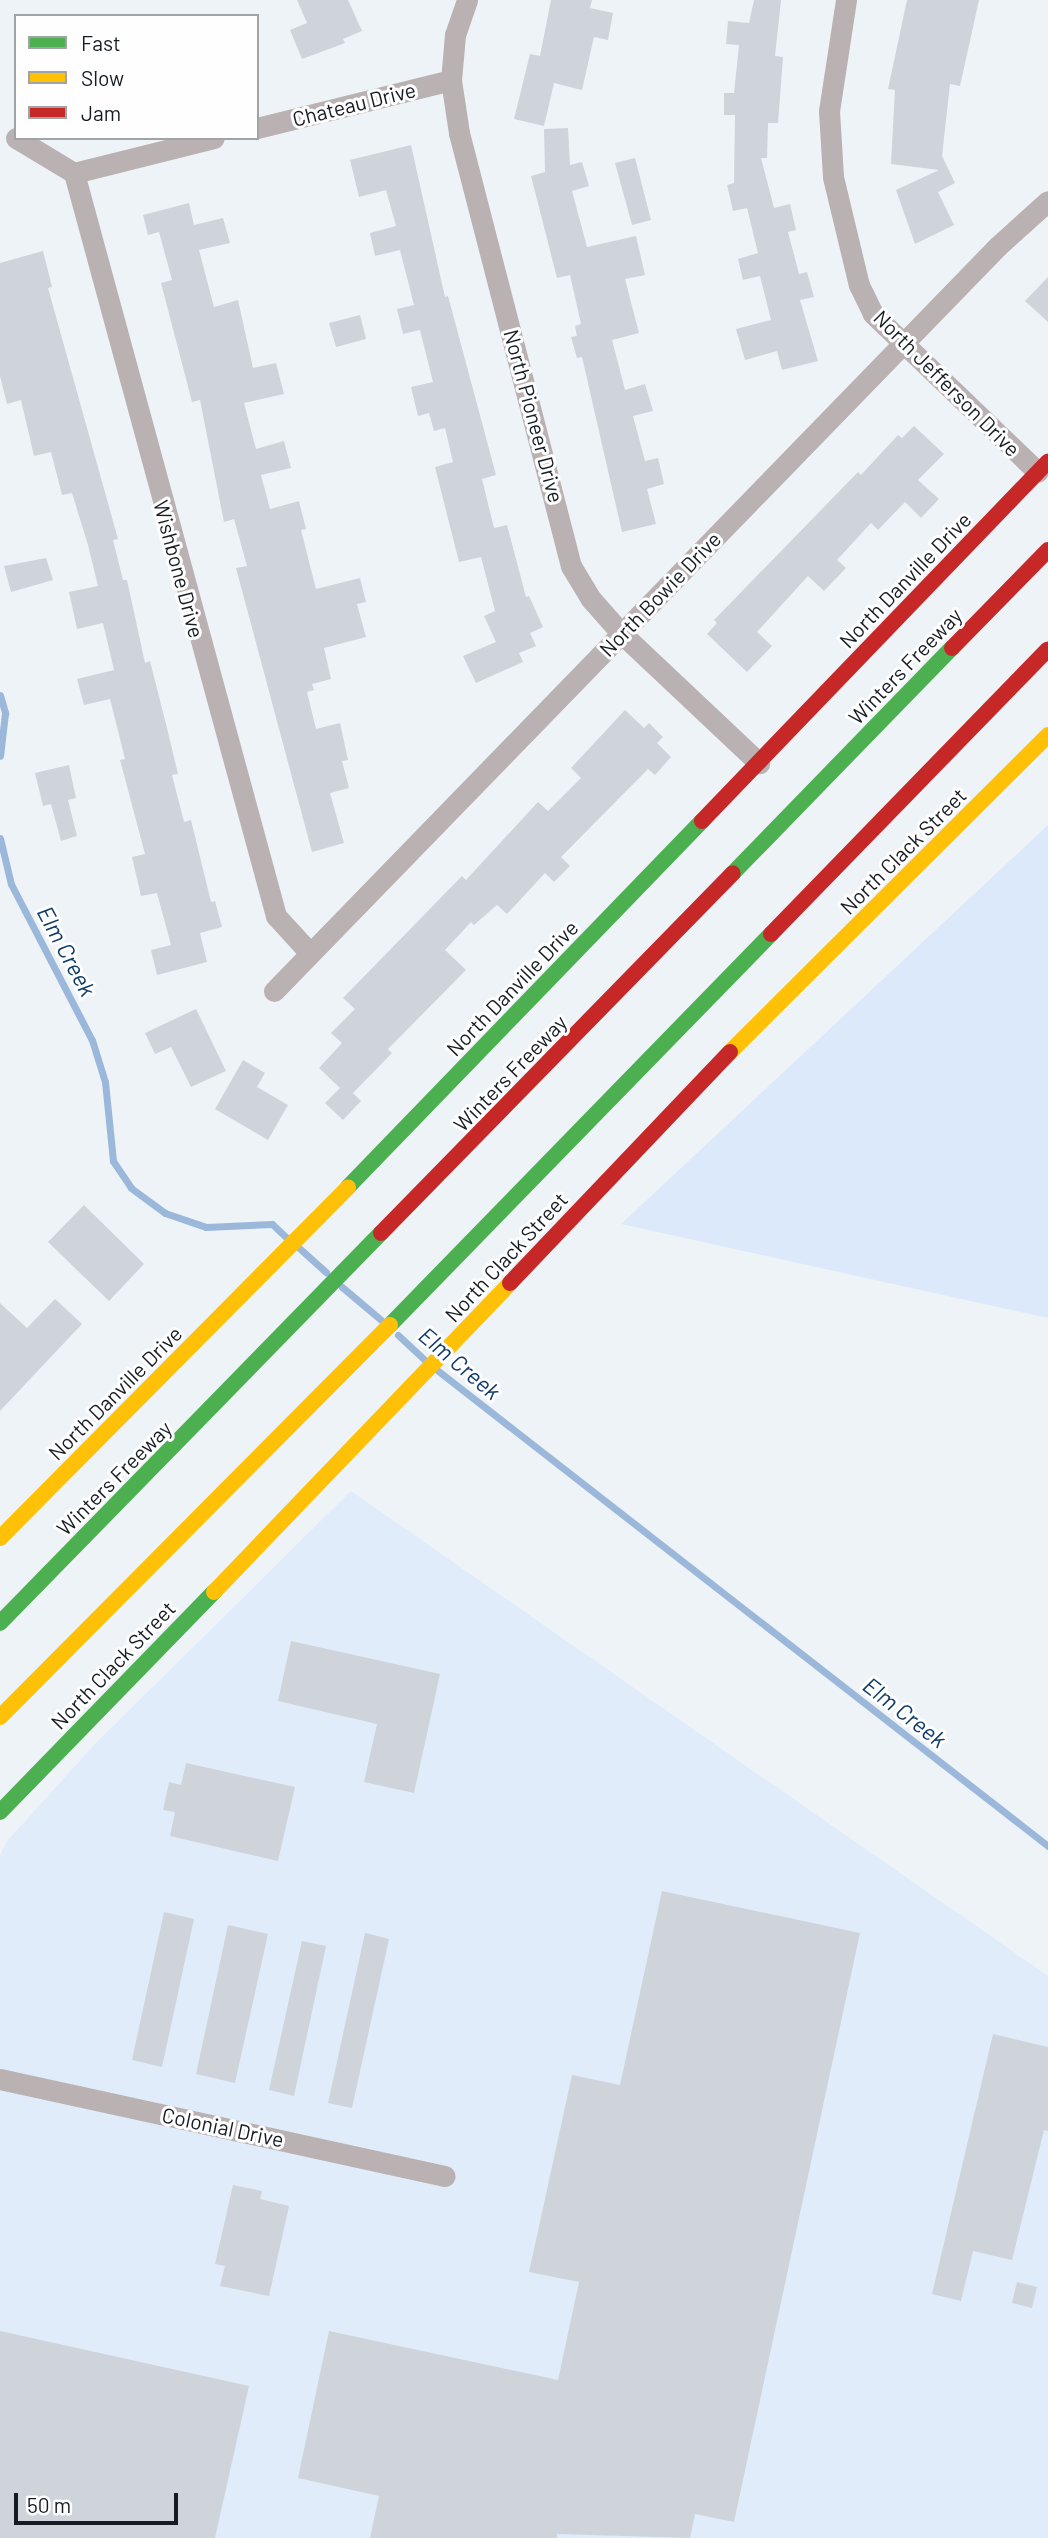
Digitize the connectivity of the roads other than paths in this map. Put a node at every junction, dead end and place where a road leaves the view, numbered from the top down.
1 (467, 0) edge
2 (846, 0) edge
3 (451, 80) junction
4 (259, 128) edge
5 (19, 140) edge
6 (207, 140) edge
7 (74, 173) junction
8 (1048, 201) edge
9 (905, 344) junction
10 (1043, 467) edge
11 (1048, 550) edge
12 (621, 633) junction
13 (1048, 649) edge
14 (1048, 736) edge
15 (759, 763) junction
16 (309, 952) junction
17 (274, 991) dead end
18 (0, 1538) edge
19 (0, 1623) edge
20 (87, 1631) junction
21 (0, 1717) edge
22 (8, 1734) dead end
23 (0, 1812) edge
24 (0, 2079) edge
25 (445, 2176) dead end

1 - 3 street, North Pioneer Drive
2 - 9 street, North Jefferson Drive
3 - 4 street, Chateau Drive
3 - 12 street, North Pioneer Drive
5 - 7 street
6 - 7 street
7 - 16 street, Wishbone Drive
8 - 9 street, North Bowie Drive
9 - 10 street, North Jefferson Drive
9 - 12 street, North Bowie Drive
10 - 15 main road, North Danville Drive
11 - 19 main road, Winters Freeway
12 - 15 street, North Pioneer Drive
12 - 16 street, North Bowie Drive
13 - 20 main road
14 - 23 main road, North Clack Street
15 - 18 main road, North Danville Drive
16 - 17 street, North Bowie Drive
20 - 21 main road
20 - 22 main road
24 - 25 street, Colonial Drive

